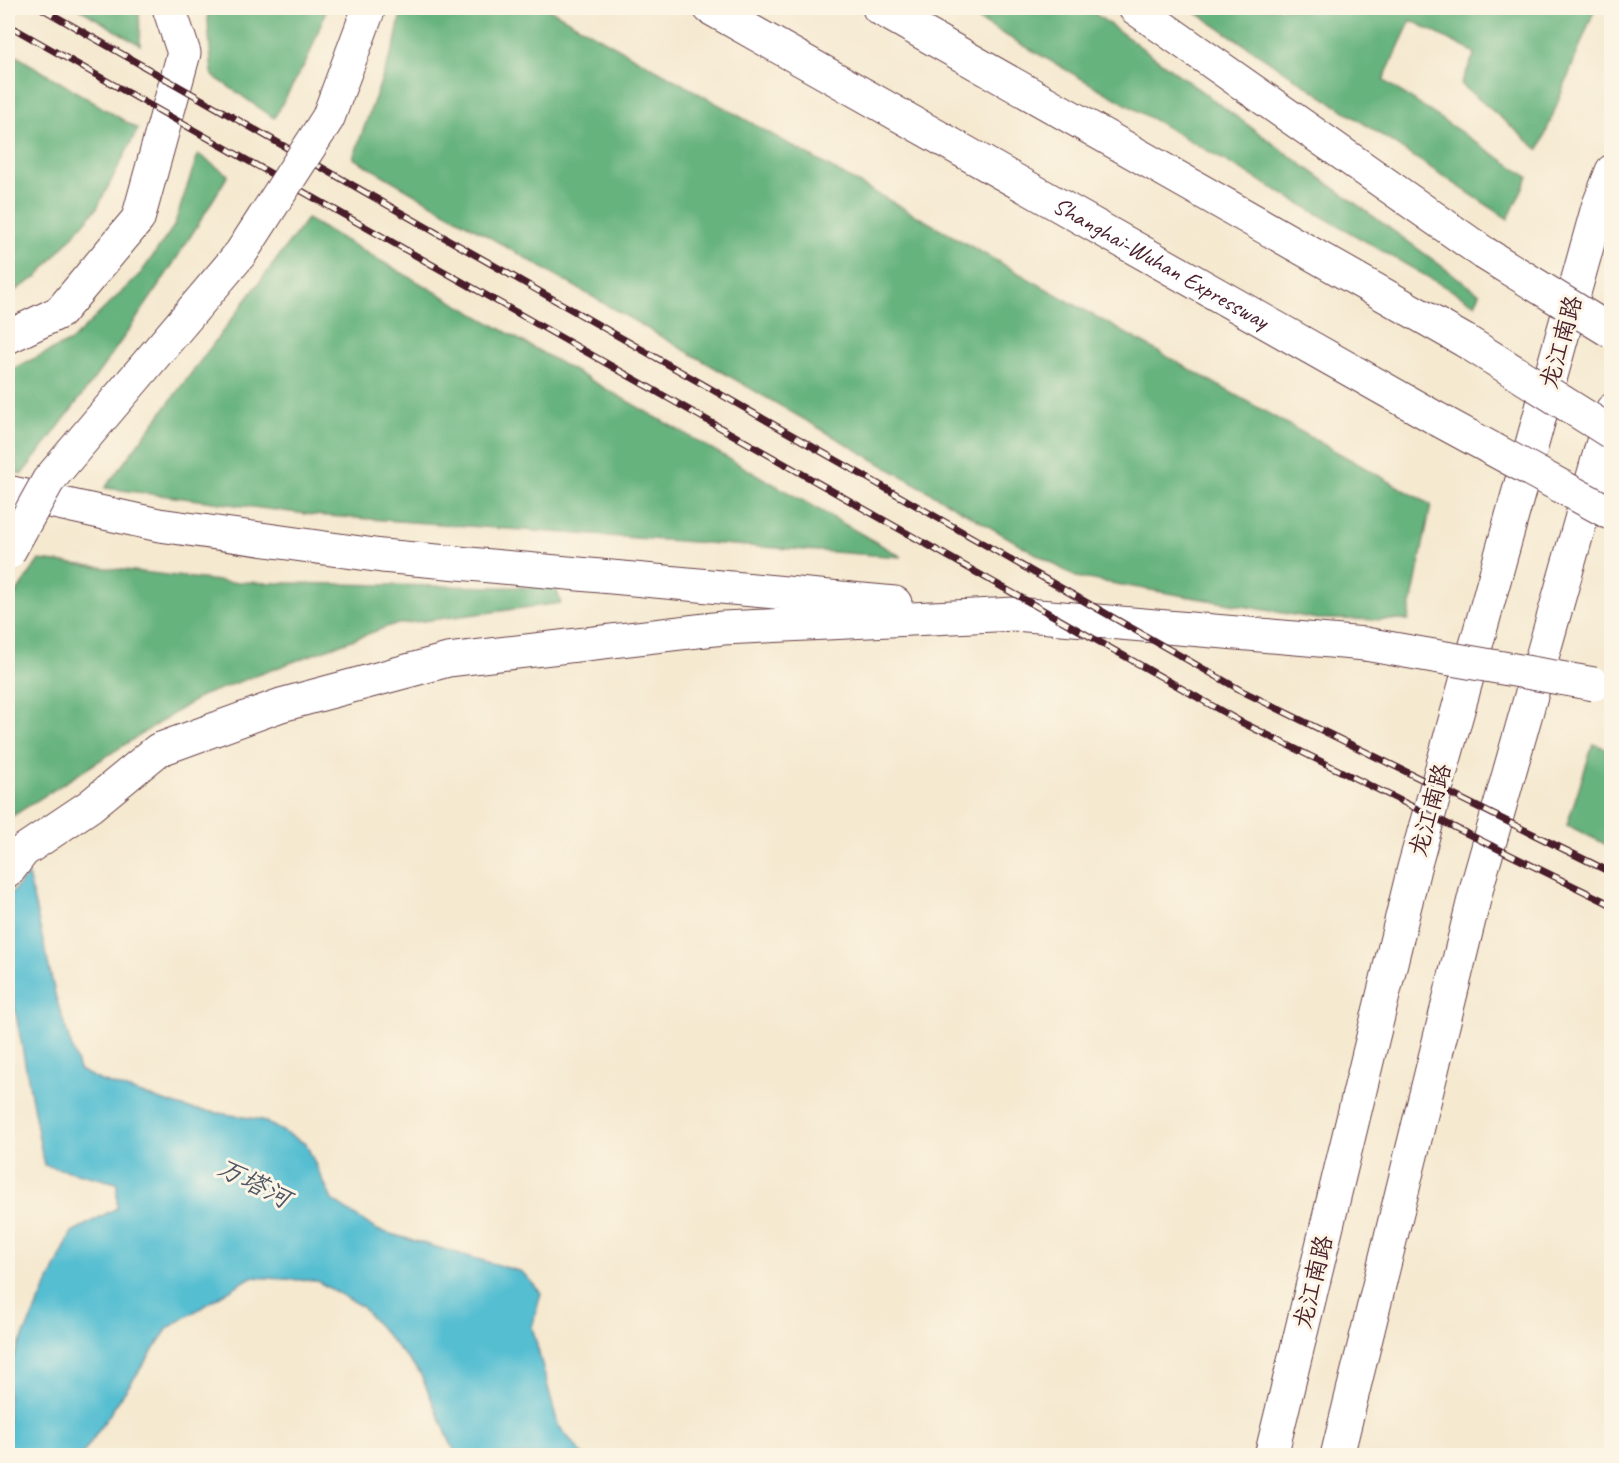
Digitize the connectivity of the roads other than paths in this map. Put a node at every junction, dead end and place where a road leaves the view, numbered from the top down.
1 (169, 8) edge
2 (369, 8) edge
3 (711, 8) edge
4 (879, 8) edge
5 (1135, 8) edge
6 (1611, 171) edge
7 (1611, 332) edge
8 (8, 337) edge
9 (1611, 410) edge
10 (1611, 433) edge
11 (8, 492) edge
12 (1611, 514) edge
13 (8, 553) edge
14 (1015, 614) junction
15 (1603, 686) edge
16 (8, 871) edge
17 (1270, 1455) edge
18 (1337, 1455) edge

1 - 8 main road
2 - 13 main road, bridge
3 - 12 main road, Shanghai-Wuhan Expressway, bridge
4 - 10 main road, bridge
5 - 7 main road, bridge
6 - 17 main road, 龙江南路
9 - 18 main road
11 - 14 main road
14 - 15 main road, bridge
14 - 16 main road

